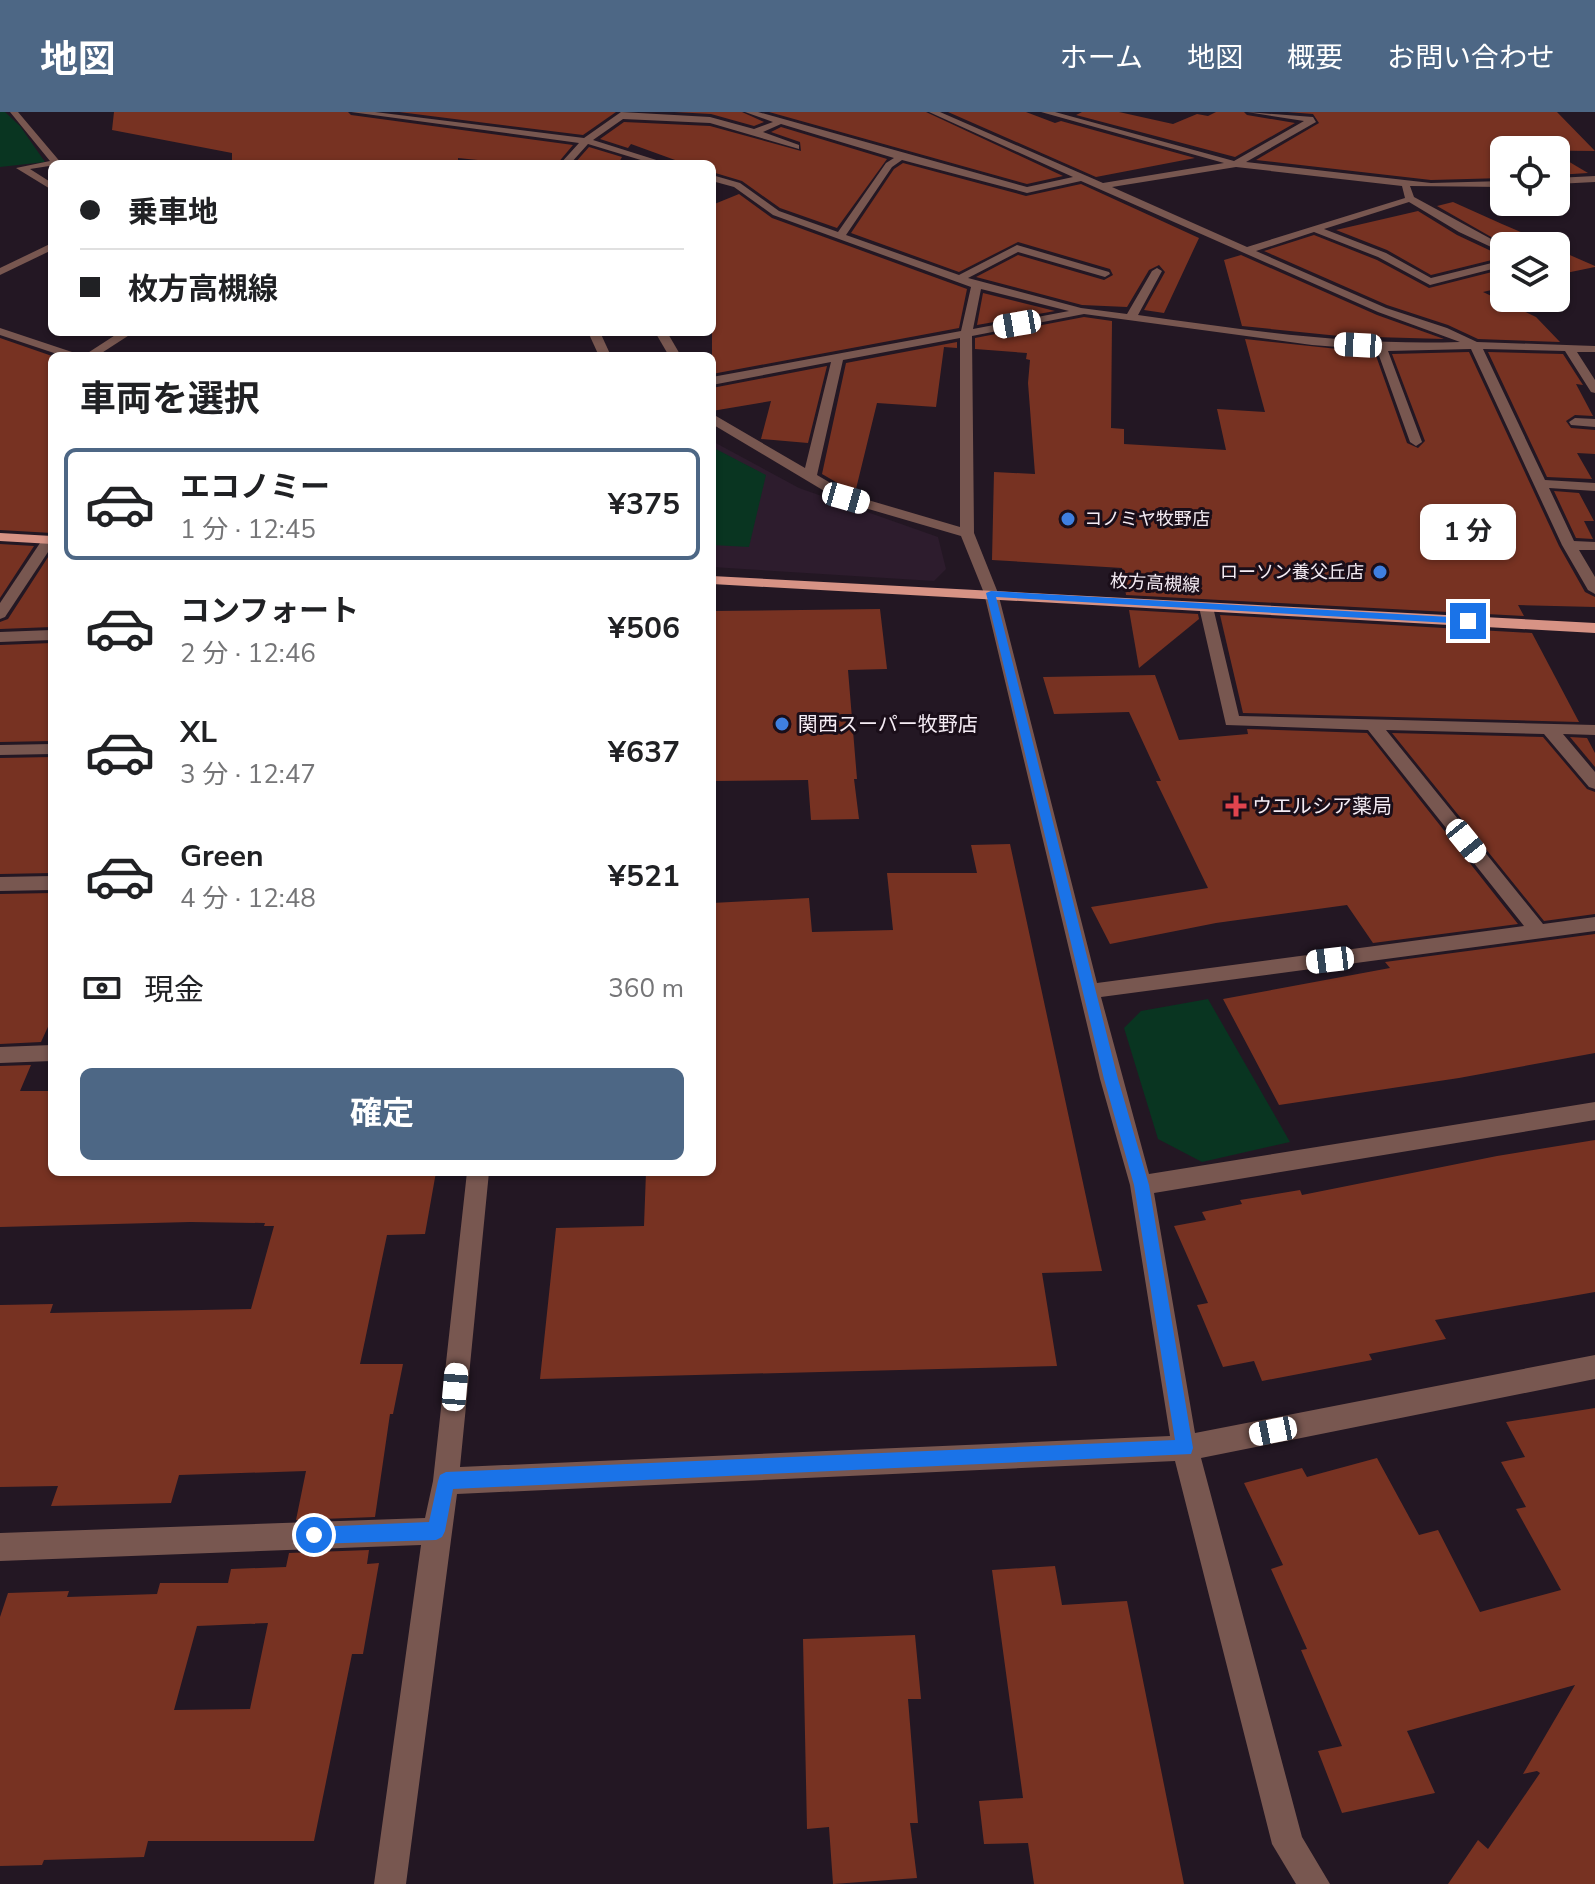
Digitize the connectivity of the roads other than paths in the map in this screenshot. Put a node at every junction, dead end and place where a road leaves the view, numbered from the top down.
1 (14, 112) edge
2 (355, 112) edge
3 (749, 112) edge
4 (933, 112) edge
5 (1045, 112) edge
6 (1251, 112) edge
7 (624, 114) edge
8 (782, 121) junction
9 (755, 132) junction
10 (586, 141) junction
11 (796, 147) dead end
12 (901, 157) junction
13 (54, 160) edge
14 (569, 160) edge
15 (650, 160) edge
16 (48, 164) edge
17 (1236, 164) junction
18 (1081, 178) junction
19 (716, 179) edge
20 (1595, 179) edge
21 (1570, 180) edge
22 (1405, 183) junction
23 (1490, 184) edge
24 (48, 185) edge
25 (1103, 186) junction
26 (1410, 199) junction
27 (1314, 229) junction
28 (839, 237) junction
29 (1490, 243) edge
30 (48, 250) edge
31 (1247, 250) junction
32 (1490, 267) edge
33 (1157, 271) dead end
34 (0, 272) edge
35 (1105, 274) dead end
36 (959, 279) junction
37 (977, 285) junction
38 (1084, 311) junction
39 (1131, 317) junction
40 (0, 331) edge
41 (966, 333) junction
42 (122, 336) edge
43 (1475, 345) junction
44 (1381, 346) junction
45 (1569, 348) junction
46 (1595, 349) edge
47 (62, 352) edge
48 (96, 352) edge
49 (838, 358) junction
50 (716, 380) edge
51 (1595, 389) edge
52 (716, 421) edge
53 (1575, 422) dead end
54 (1595, 423) edge
55 (1416, 442) dead end
56 (810, 476) junction
57 (1541, 484) junction
58 (1595, 487) edge
59 (967, 533) junction
60 (0, 537) edge
61 (48, 540) edge
62 (48, 543) edge
63 (1569, 545) junction
64 (1595, 546) edge
65 (716, 580) edge
66 (1595, 590) edge
67 (991, 593) junction
68 (1206, 607) junction
69 (0, 614) edge
70 (1595, 628) edge
71 (48, 635) edge
72 (0, 637) edge
73 (1374, 726) junction
74 (1550, 730) junction
75 (1595, 730) edge
76 (48, 749) edge
77 (0, 750) edge
78 (1595, 783) edge
79 (48, 883) edge
80 (0, 884) edge
81 (1595, 924) edge
82 (1540, 933) junction
83 (1091, 991) junction
84 (48, 1053) edge
85 (0, 1055) edge
86 (1595, 1111) edge
87 (478, 1176) edge
88 (1141, 1185) junction
89 (1595, 1367) edge
90 (1185, 1448) junction
91 (446, 1481) junction
92 (436, 1531) junction
93 (0, 1547) edge
94 (390, 1884) edge
95 (1314, 1884) edge

1 - 13 street
2 - 10 street
3 - 8 street
4 - 18 street
5 - 17 street
6 - 17 street
7 - 9 street
7 - 10 street
8 - 9 street
8 - 12 street
9 - 11 street
10 - 14 street
10 - 15 street
12 - 18 street
12 - 28 street
16 - 24 street
17 - 22 street
17 - 25 street
18 - 25 street
19 - 28 street
20 - 21 street
22 - 23 street
22 - 26 street
25 - 31 street
26 - 27 street
26 - 29 street
27 - 31 street
27 - 32 street
28 - 36 street
30 - 34 street
31 - 43 street
33 - 39 street
35 - 36 street
36 - 37 street
37 - 38 street
37 - 41 street
38 - 39 street
38 - 41 street
39 - 44 street
40 - 47 street
41 - 49 street
41 - 59 street
42 - 48 street
43 - 44 street
43 - 45 street
43 - 57 street
44 - 55 street
45 - 46 street
45 - 51 street
49 - 50 street
49 - 56 street
52 - 56 street
53 - 54 street
56 - 59 street
57 - 58 street
57 - 63 street
59 - 67 street
60 - 61 main road
62 - 69 street
63 - 64 street
63 - 66 street
65 - 67 main road, 枚方高槻線
67 - 68 main road, 枚方高槻線
67 - 83 street
68 - 70 main road, 枚方高槻線
68 - 73 street
71 - 72 street
73 - 74 street
73 - 82 street
74 - 75 street
74 - 78 street
76 - 77 street
79 - 80 street
81 - 82 street
82 - 83 street
83 - 88 street
84 - 85 street
86 - 88 street
87 - 91 street
88 - 90 street
89 - 90 street
90 - 91 street
90 - 95 street
91 - 92 street
92 - 93 street
92 - 94 street

